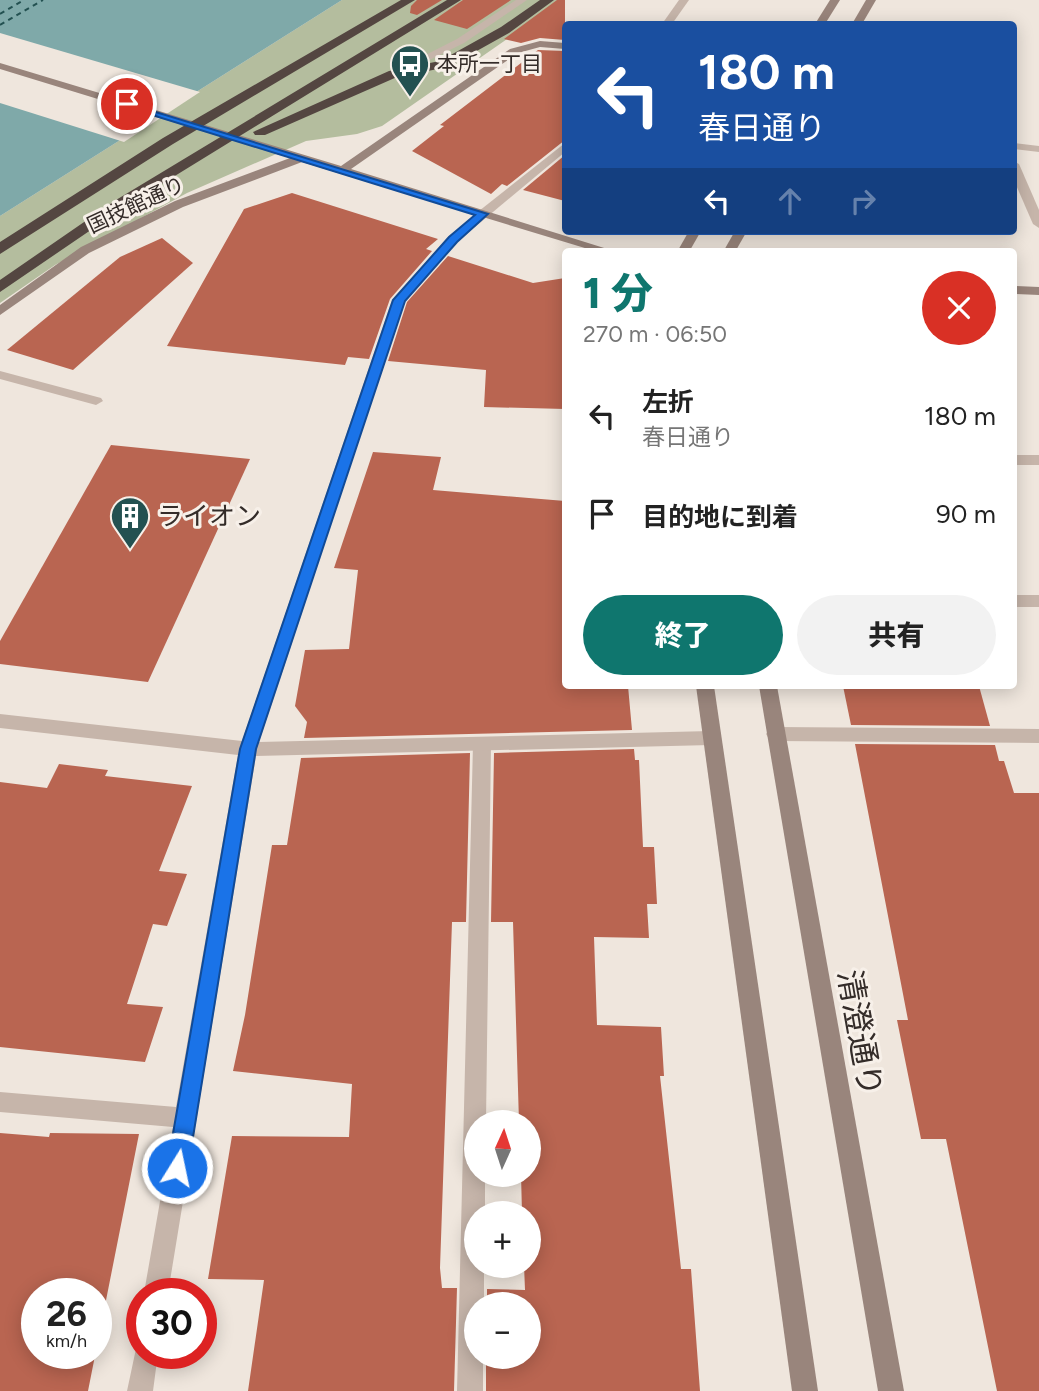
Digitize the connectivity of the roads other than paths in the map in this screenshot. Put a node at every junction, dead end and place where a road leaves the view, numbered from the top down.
1 (408, 0) edge
2 (455, 0) edge
3 (523, 0) edge
4 (548, 0) edge
5 (684, 0) edge
6 (835, 0) edge
7 (871, 0) edge
8 (669, 21) edge
9 (822, 21) edge
10 (860, 21) edge
11 (562, 46) edge
12 (0, 66) edge
13 (393, 74) junction
14 (1017, 146) edge
15 (562, 148) edge
16 (1039, 149) edge
17 (301, 158) junction
18 (341, 170) junction
19 (1017, 173) edge
20 (121, 203) junction
21 (483, 214) junction
22 (1039, 224) edge
23 (598, 248) edge
24 (0, 249) edge
25 (0, 287) edge
26 (1017, 290) edge
27 (1039, 291) edge
28 (0, 311) edge
29 (0, 375) edge
30 (96, 401) dead end
31 (1017, 460) edge
32 (1039, 460) edge
33 (1017, 601) edge
34 (1039, 601) edge
35 (705, 689) edge
36 (768, 689) edge
37 (0, 721) edge
38 (775, 734) junction
39 (1039, 736) edge
40 (711, 738) junction
41 (482, 744) junction
42 (248, 749) junction
43 (0, 1102) edge
44 (186, 1118) junction
45 (159, 1278) edge
46 (143, 1369) edge
47 (140, 1391) edge
48 (470, 1391) edge
49 (805, 1391) edge
50 (891, 1391) edge

1 - 24 highway
2 - 20 highway
3 - 13 street
4 - 13 highway
5 - 8 street
6 - 9 main road
7 - 10 main road
11 - 18 main road
12 - 17 main road
13 - 20 highway
14 - 16 street
15 - 21 street
17 - 18 main road
17 - 28 main road, 国技館通り
18 - 21 main road
19 - 22 street
20 - 25 highway
21 - 23 main road
21 - 42 street
26 - 27 main road
29 - 30 street
31 - 32 street
33 - 34 street
35 - 40 main road
36 - 38 main road, 清澄通り
37 - 42 street
38 - 39 street
38 - 50 main road, 清澄通り
40 - 41 street
40 - 49 main road
41 - 42 street
41 - 48 street
42 - 44 street
43 - 44 street
44 - 45 street
46 - 47 street

